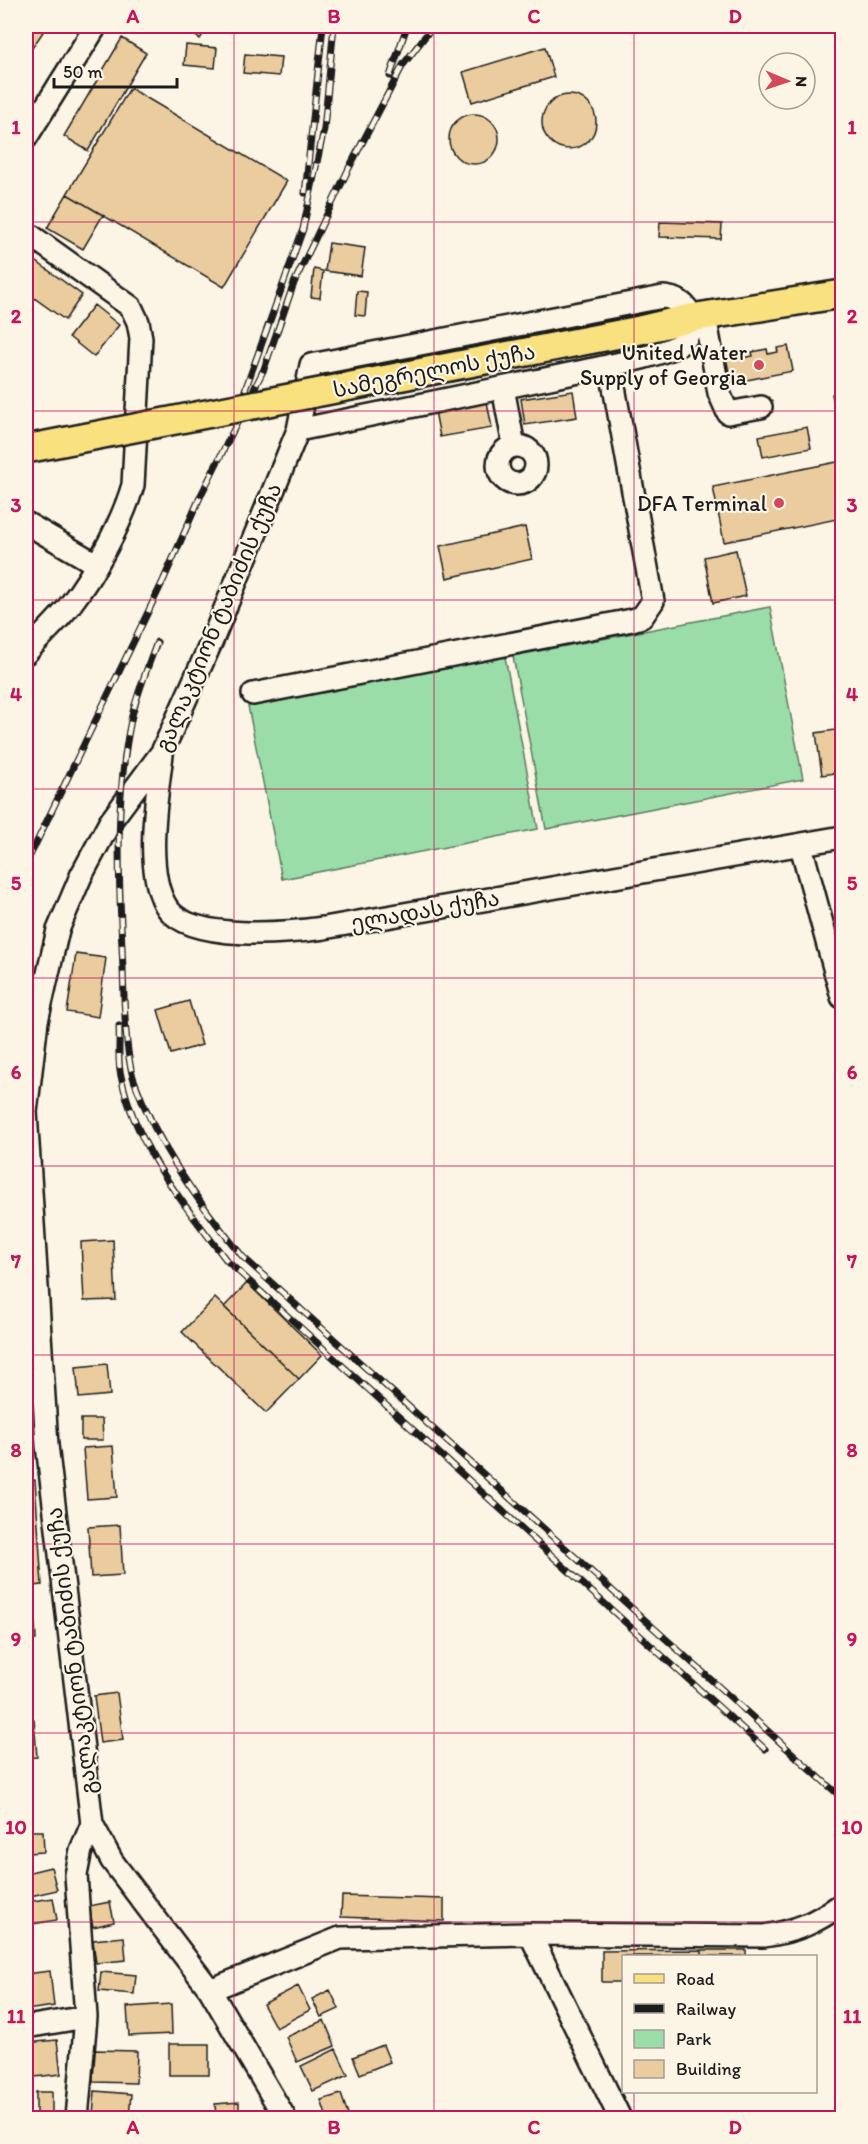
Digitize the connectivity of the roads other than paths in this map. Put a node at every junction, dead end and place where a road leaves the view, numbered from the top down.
1 (96, 26) edge
2 (26, 138) edge
3 (26, 232) edge
4 (843, 294) edge
5 (698, 317) junction
6 (610, 365) junction
7 (503, 388) junction
8 (761, 406) dead end
9 (297, 430) junction
10 (514, 446) dead end
11 (26, 448) edge
12 (26, 523) edge
13 (96, 564) junction
14 (26, 653) edge
15 (254, 694) dead end
16 (162, 752) junction
17 (843, 837) edge
18 (801, 846) junction
19 (843, 997) edge
20 (92, 1824) junction
21 (843, 1904) edge
22 (530, 1934) junction
23 (210, 1990) junction
24 (86, 2017) junction
25 (26, 2027) edge
26 (77, 2118) edge
27 (285, 2118) edge
28 (620, 2118) edge

1 - 2 street
3 - 13 street
4 - 5 main road, სამეგრელოს ქუჩა
5 - 6 street
5 - 8 street
5 - 9 street, გალაკტიონ ტაბიძის ქუჩა
5 - 11 main road, სამეგრელოს ქუჩა, bridge
6 - 7 street
6 - 15 street
7 - 9 street
7 - 10 street
9 - 16 street, გალაკტიონ ტაბიძის ქუჩა
12 - 13 street
13 - 14 street
16 - 18 street, ელადას ქუჩა
16 - 20 street, გალაკტიონ ტაბიძის ქუჩა
17 - 18 street, ელადას ქუჩა
18 - 19 street
20 - 23 street, გალაკტიონ ტაბიძის ქუჩა
20 - 24 street
21 - 22 street
22 - 23 street
22 - 28 street
23 - 27 street, გალაკტიონ ტაბიძის ქუჩა
24 - 25 street
24 - 26 street

